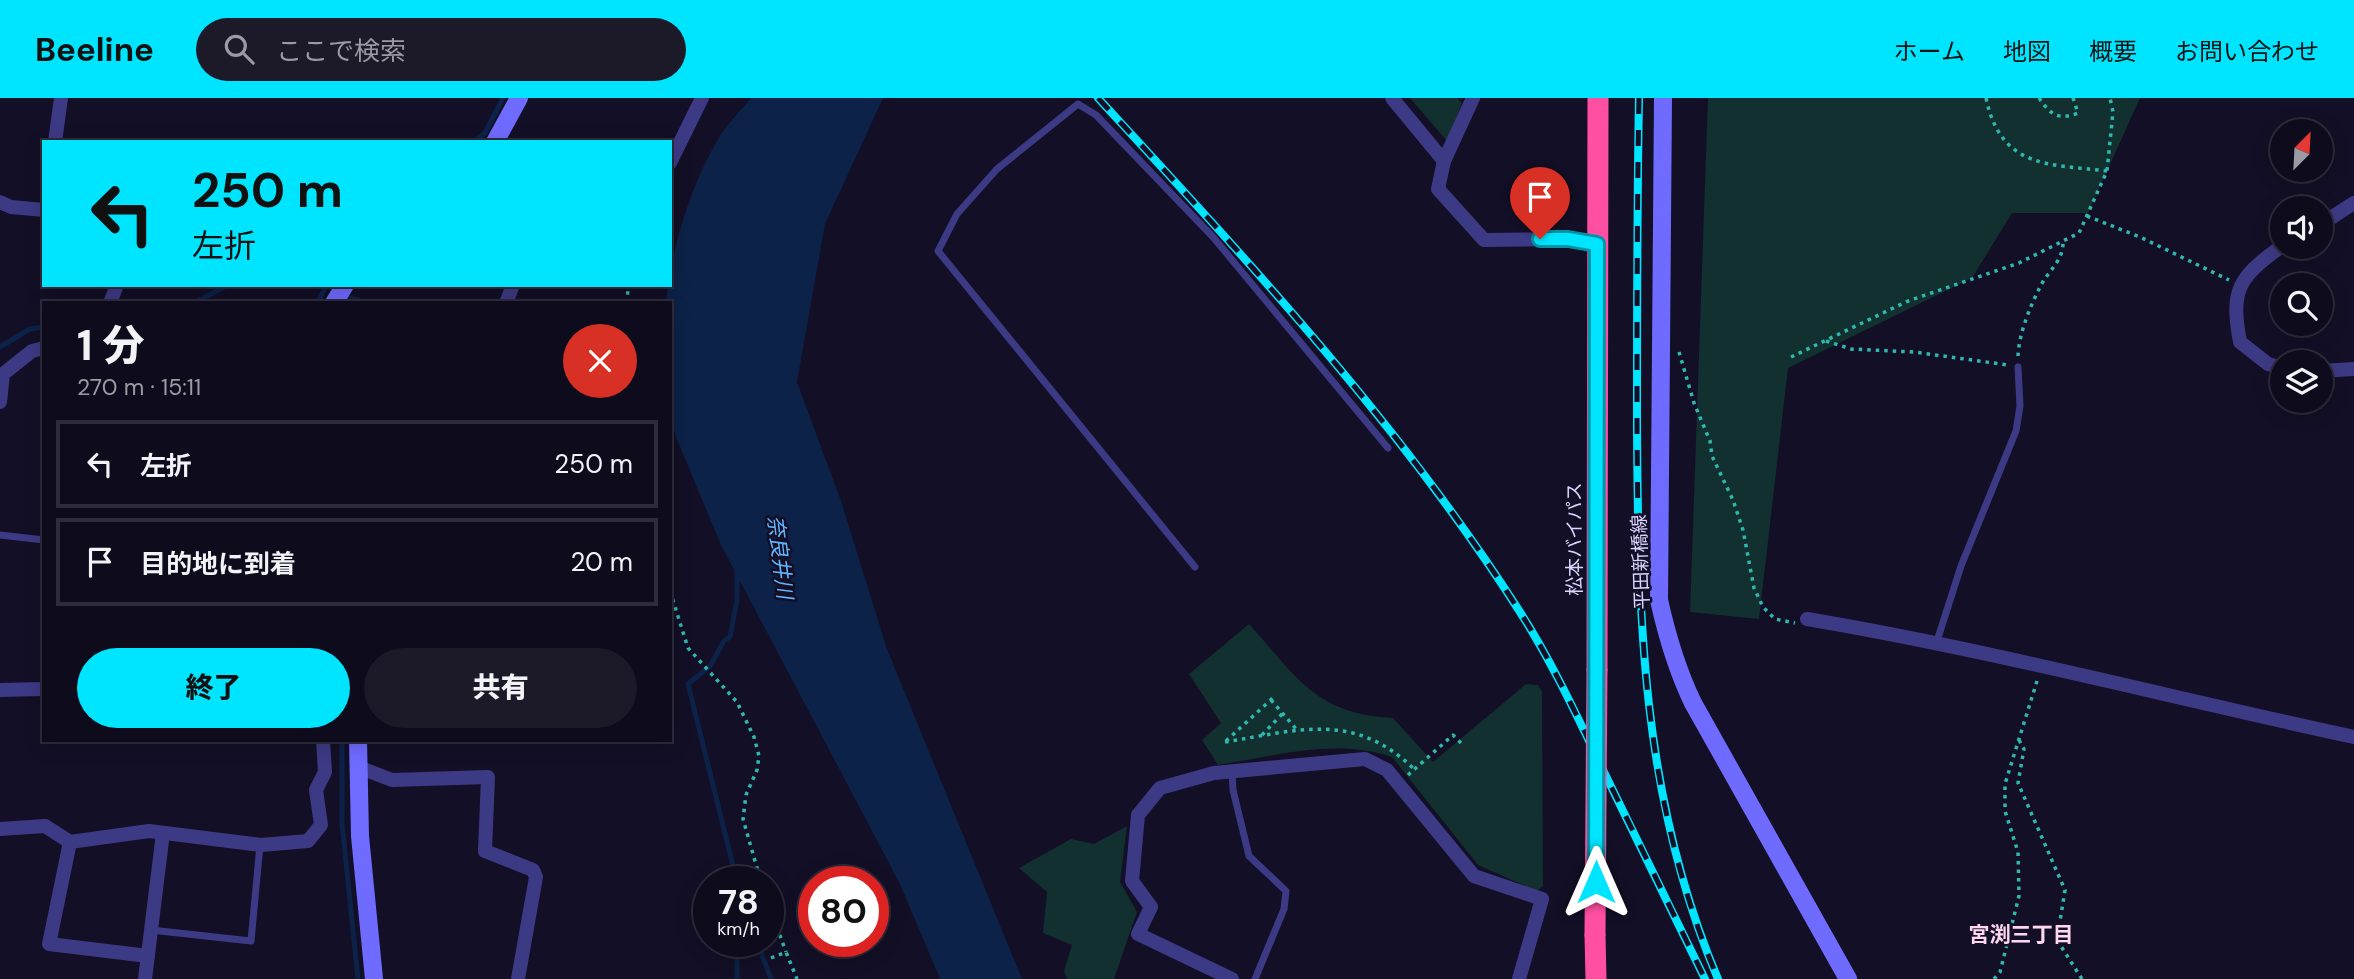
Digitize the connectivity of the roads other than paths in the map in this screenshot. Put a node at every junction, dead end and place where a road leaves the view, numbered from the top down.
1 (61, 98) edge
2 (519, 98) edge
3 (702, 98) edge
4 (1392, 98) edge
5 (1473, 98) edge
6 (1598, 98) edge
7 (1663, 98) edge
8 (55, 140) edge
9 (496, 140) edge
10 (672, 159) edge
11 (1444, 160) junction
12 (2354, 204) edge
13 (4, 207) edge
14 (42, 210) edge
15 (2333, 217) edge
16 (1597, 244) junction
17 (2270, 255) edge
18 (42, 348) edge
19 (2270, 365) edge
20 (2018, 367) road end
21 (2354, 369) edge
22 (2333, 370) edge
23 (0, 402) edge
24 (1388, 448) dead end
25 (0, 535) edge
26 (42, 540) edge
27 (1195, 567) dead end
28 (1807, 619) road end
29 (1937, 641) junction
30 (0, 690) edge
31 (42, 690) edge
32 (2354, 737) edge
33 (323, 742) edge
34 (358, 742) edge
35 (358, 767) junction
36 (1232, 771) junction
37 (0, 830) edge
38 (163, 833) junction
39 (70, 842) junction
40 (261, 845) junction
41 (151, 930) junction
42 (148, 956) junction
43 (145, 979) edge
44 (374, 979) edge
45 (518, 979) edge
46 (1232, 979) edge
47 (1255, 979) edge
48 (1519, 979) edge
49 (1596, 979) edge
50 (1849, 979) edge

1 - 8 street
2 - 9 main road
3 - 10 street
4 - 11 street
5 - 11 street
6 - 16 highway, 松本バイパス
7 - 50 main road, 平田新橋線
11 - 16 street
12 - 15 street
13 - 14 street
16 - 49 highway, 松本バイパス, bridge
17 - 19 street
18 - 23 street
20 - 29 lane
21 - 22 street
24 - 27 lane
25 - 26 lane
28 - 29 street
29 - 32 street
30 - 31 street
33 - 40 street
34 - 35 main road
35 - 44 main road
35 - 45 street
36 - 46 street
36 - 47 lane
36 - 48 street
37 - 39 street
38 - 39 street
38 - 40 street
38 - 41 street
39 - 42 street
40 - 41 lane
41 - 42 street
42 - 43 street

